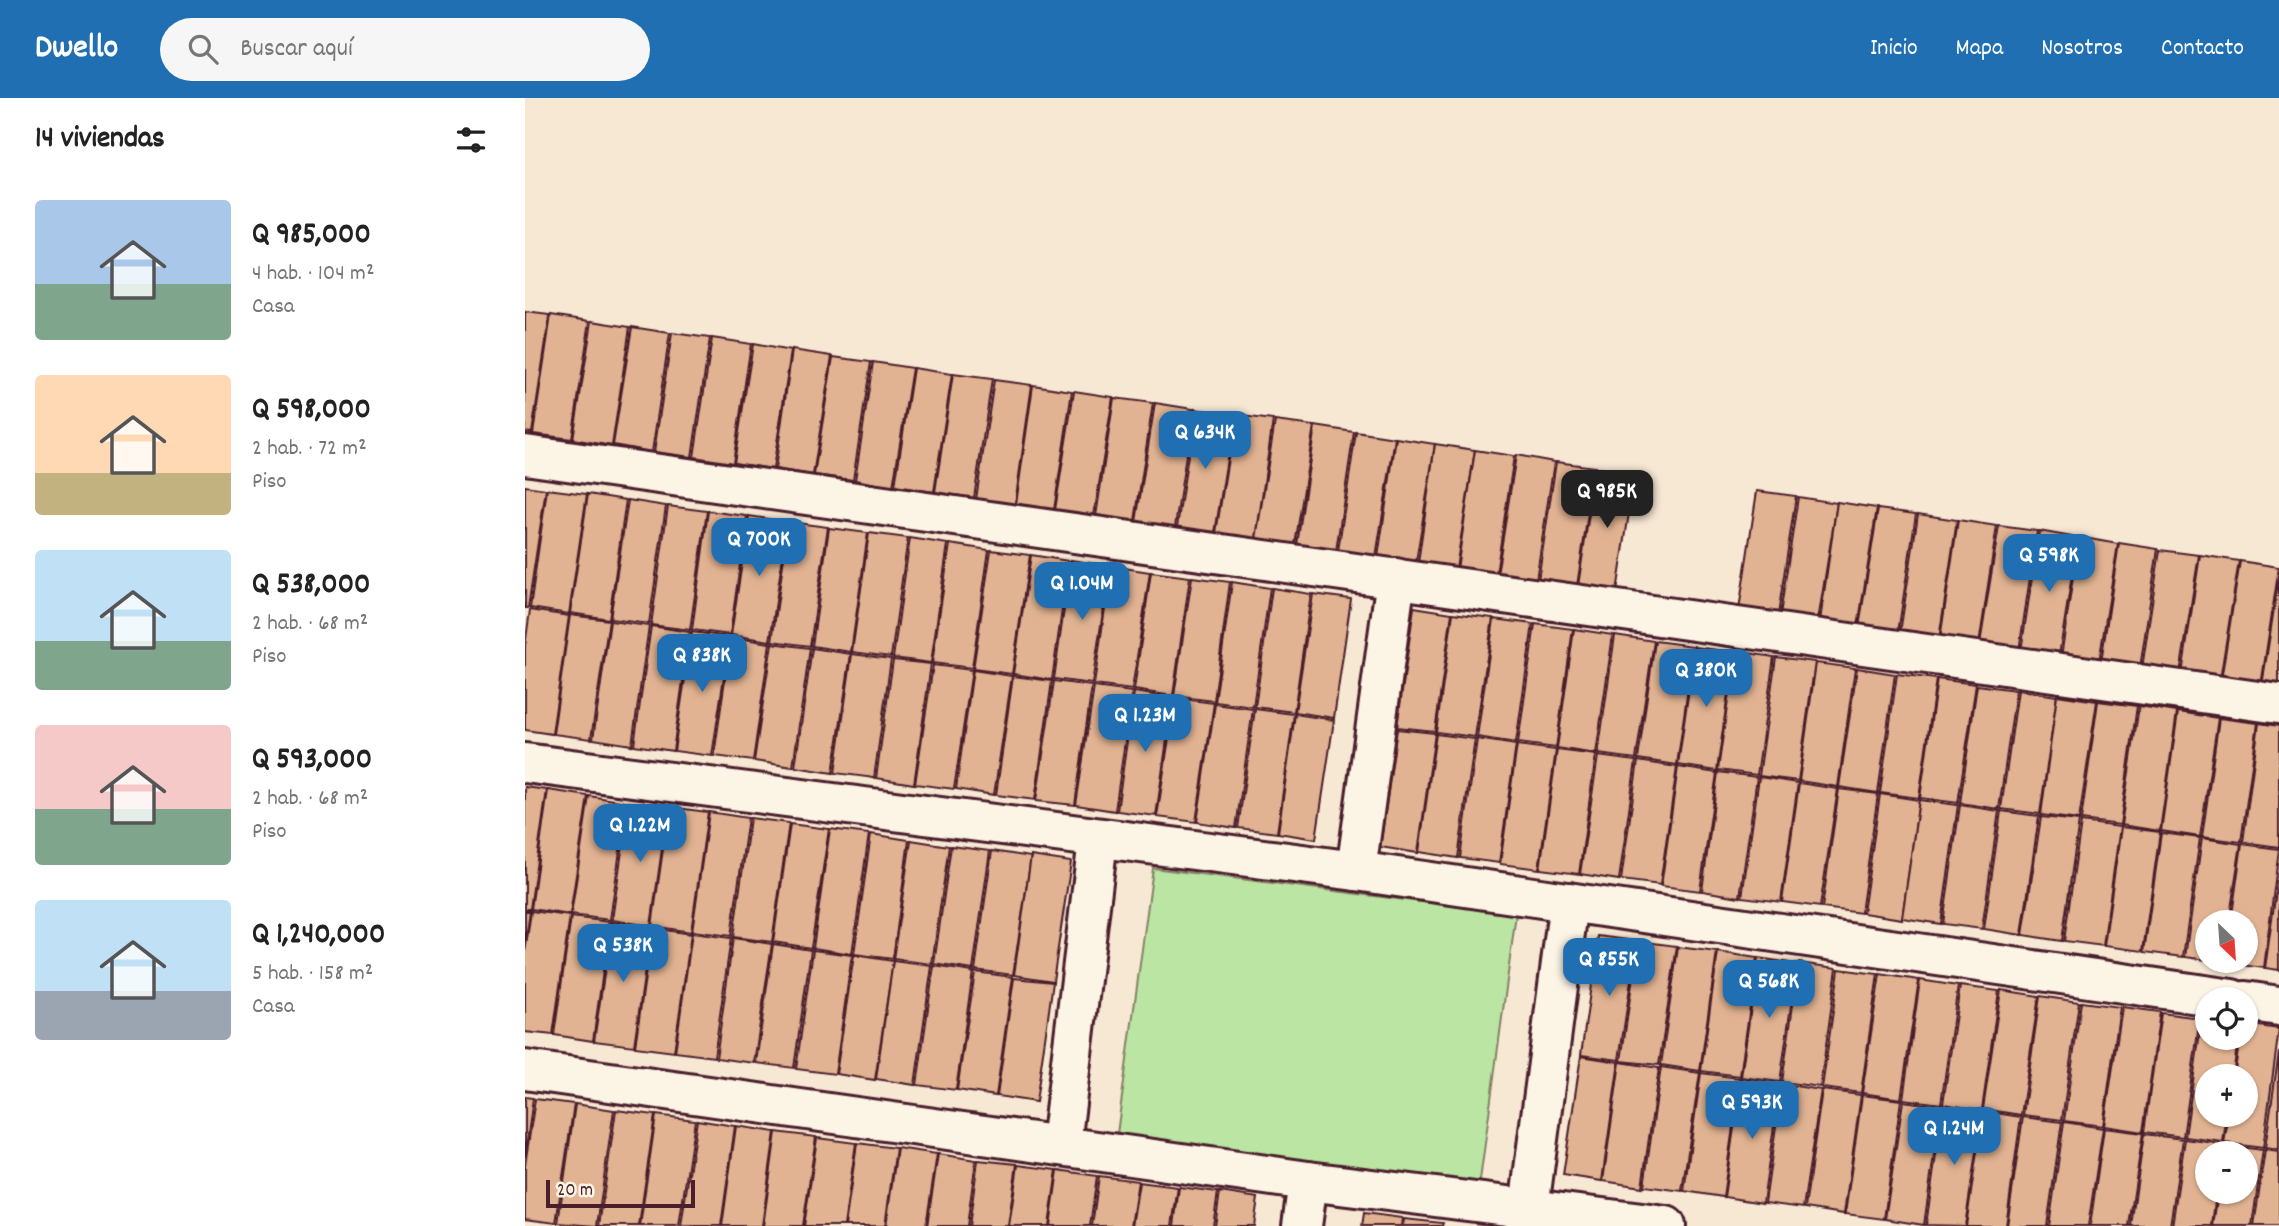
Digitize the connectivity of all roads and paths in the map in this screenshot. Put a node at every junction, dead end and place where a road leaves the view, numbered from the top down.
1 (525, 455) edge
2 (1396, 578) junction
3 (2279, 704) edge
4 (525, 764) edge
5 (1098, 840) junction
6 (1356, 871) junction
7 (1569, 902) junction
8 (2195, 994) edge
9 (2258, 1003) edge
10 (2279, 1006) edge
11 (525, 1070) edge
12 (1061, 1144) junction
13 (1308, 1181) junction
14 (1529, 1208) junction
15 (1302, 1226) edge
16 (1666, 1226) edge

1 - 2 street
2 - 3 street
2 - 6 street
4 - 5 street
5 - 6 street
5 - 12 street
6 - 7 street
7 - 8 street
7 - 14 street
9 - 10 street
11 - 12 street
12 - 13 street
13 - 14 street
13 - 15 street
14 - 16 street

